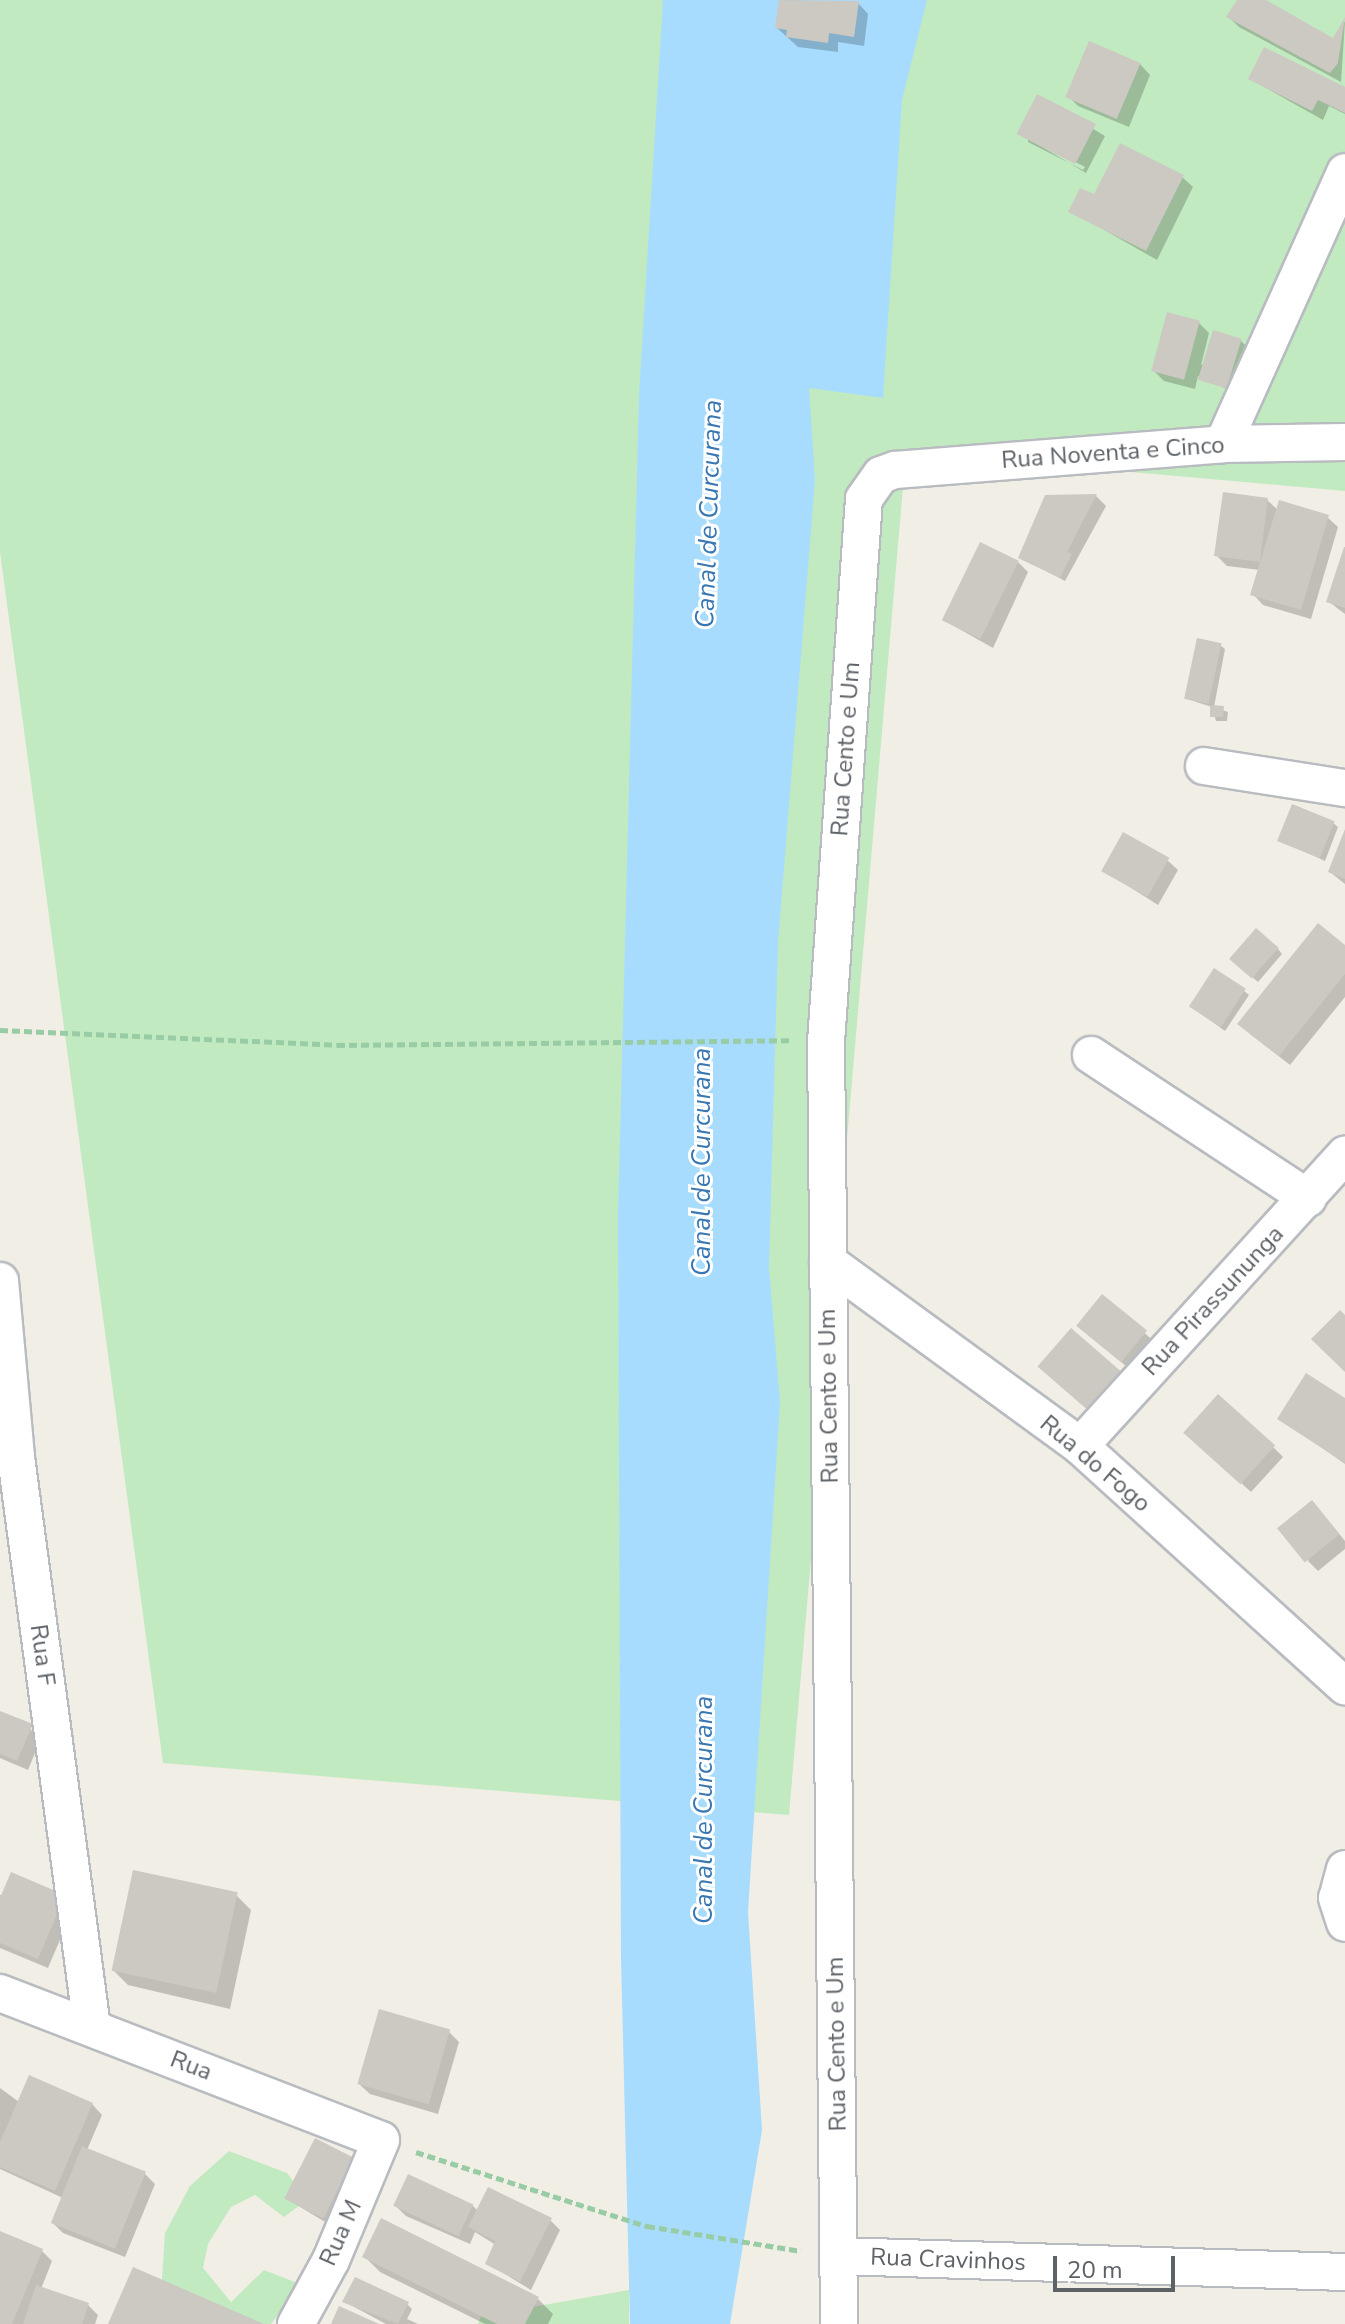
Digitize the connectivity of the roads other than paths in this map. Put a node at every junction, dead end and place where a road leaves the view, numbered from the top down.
1 (1345, 172) edge
2 (1345, 442) edge
3 (1223, 444) junction
4 (881, 475) joint
5 (1204, 766) dead end
6 (1345, 788) edge
7 (1091, 1055) dead end
8 (1345, 1155) edge
9 (1308, 1198) junction
10 (828, 1262) junction
11 (0, 1281) edge
12 (1080, 1446) junction
13 (8, 1458) edge
14 (1345, 1686) edge
15 (1345, 1869) edge
16 (1345, 1923) edge
17 (0, 1993) edge
18 (92, 2027) junction
19 (381, 2140) joint
20 (839, 2256) junction
21 (1345, 2272) edge
22 (296, 2324) edge
23 (839, 2324) edge

1 - 3 street
2 - 3 street, Rua Noventa e Cinco
3 - 4 street, Rua Noventa e Cinco
4 - 10 street, Rua Cento e Um
5 - 6 street
7 - 9 street
8 - 9 street, Rua Pirassununga
9 - 12 street, Rua Pirassununga
10 - 12 street, Rua do Fogo
10 - 20 street, Rua Cento e Um
11 - 13 street, Rua F
12 - 14 street, Rua do Fogo
13 - 18 street, Rua F
15 - 16 street
17 - 18 street, Rua
18 - 19 street, Rua
19 - 22 street, Rua M
20 - 21 street, Rua Cravinhos
20 - 23 street, Rua Cento e Um

